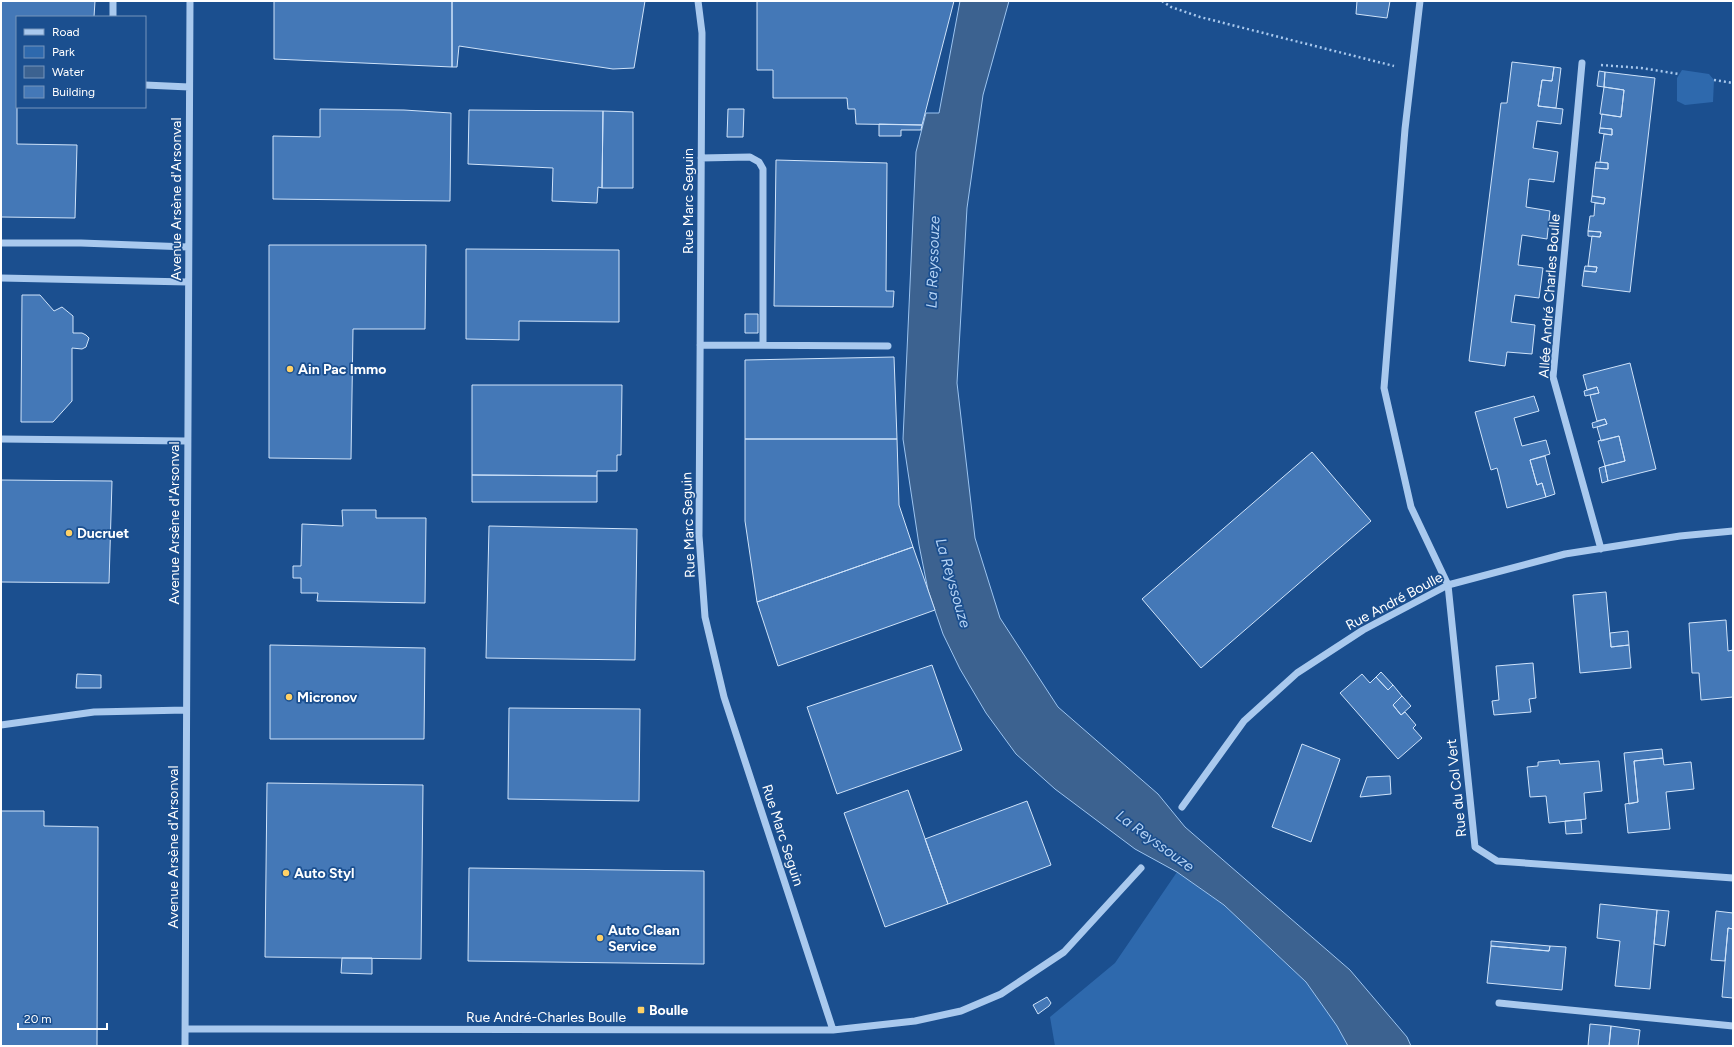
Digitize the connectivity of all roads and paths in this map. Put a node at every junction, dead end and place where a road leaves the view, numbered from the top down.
1 (113, 1) edge
2 (190, 1) edge
3 (698, 1) edge
4 (1162, 1) edge
5 (1420, 1) edge
6 (113, 16) edge
7 (1582, 63) joint
8 (1412, 70) junction
9 (1679, 74) dead end
10 (1714, 80) dead end
11 (1733, 83) edge
12 (146, 85) edge
13 (189, 87) junction
14 (701, 158) junction
15 (1, 243) edge
16 (188, 246) junction
17 (1, 278) edge
18 (188, 282) junction
19 (700, 345) junction
20 (763, 345) junction
21 (888, 346) dead end
22 (1, 439) edge
23 (187, 441) junction
24 (1733, 531) edge
25 (1601, 549) junction
26 (1448, 585) junction
27 (186, 710) junction
28 (1, 725) edge
29 (1182, 808) dead end
30 (1141, 868) dead end
31 (1733, 878) edge
32 (1499, 1003) dead end
33 (1733, 1026) edge
34 (185, 1029) junction
35 (833, 1030) junction
36 (185, 1046) edge

1 - 6 street
2 - 13 street, Avenue Arsène d'Arsonval
3 - 14 street, Rue Marc Seguin
4 - 8 path
5 - 8 street
7 - 9 path
7 - 25 street, Allée André Charles Boulle
8 - 26 street
10 - 11 path
12 - 13 street
13 - 16 street, Avenue Arsène d'Arsonval
14 - 19 street, Rue Marc Seguin
14 - 20 street
15 - 16 street
16 - 18 street, Avenue Arsène d'Arsonval
17 - 18 street
18 - 23 street, Avenue Arsène d'Arsonval
19 - 20 street
19 - 35 street, Rue Marc Seguin
20 - 21 street
22 - 23 street
23 - 27 street, Avenue Arsène d'Arsonval
24 - 25 street, Rue André Boulle
25 - 26 street, Rue André Boulle
26 - 29 street, Rue André Boulle
26 - 31 street, Rue du Col Vert
27 - 28 street
27 - 34 street, Avenue Arsène d'Arsonval
30 - 35 street, Rue André-Charles Boulle
32 - 33 street
34 - 35 street, Rue André-Charles Boulle
34 - 36 street, Avenue Arsène d'Arsonval

